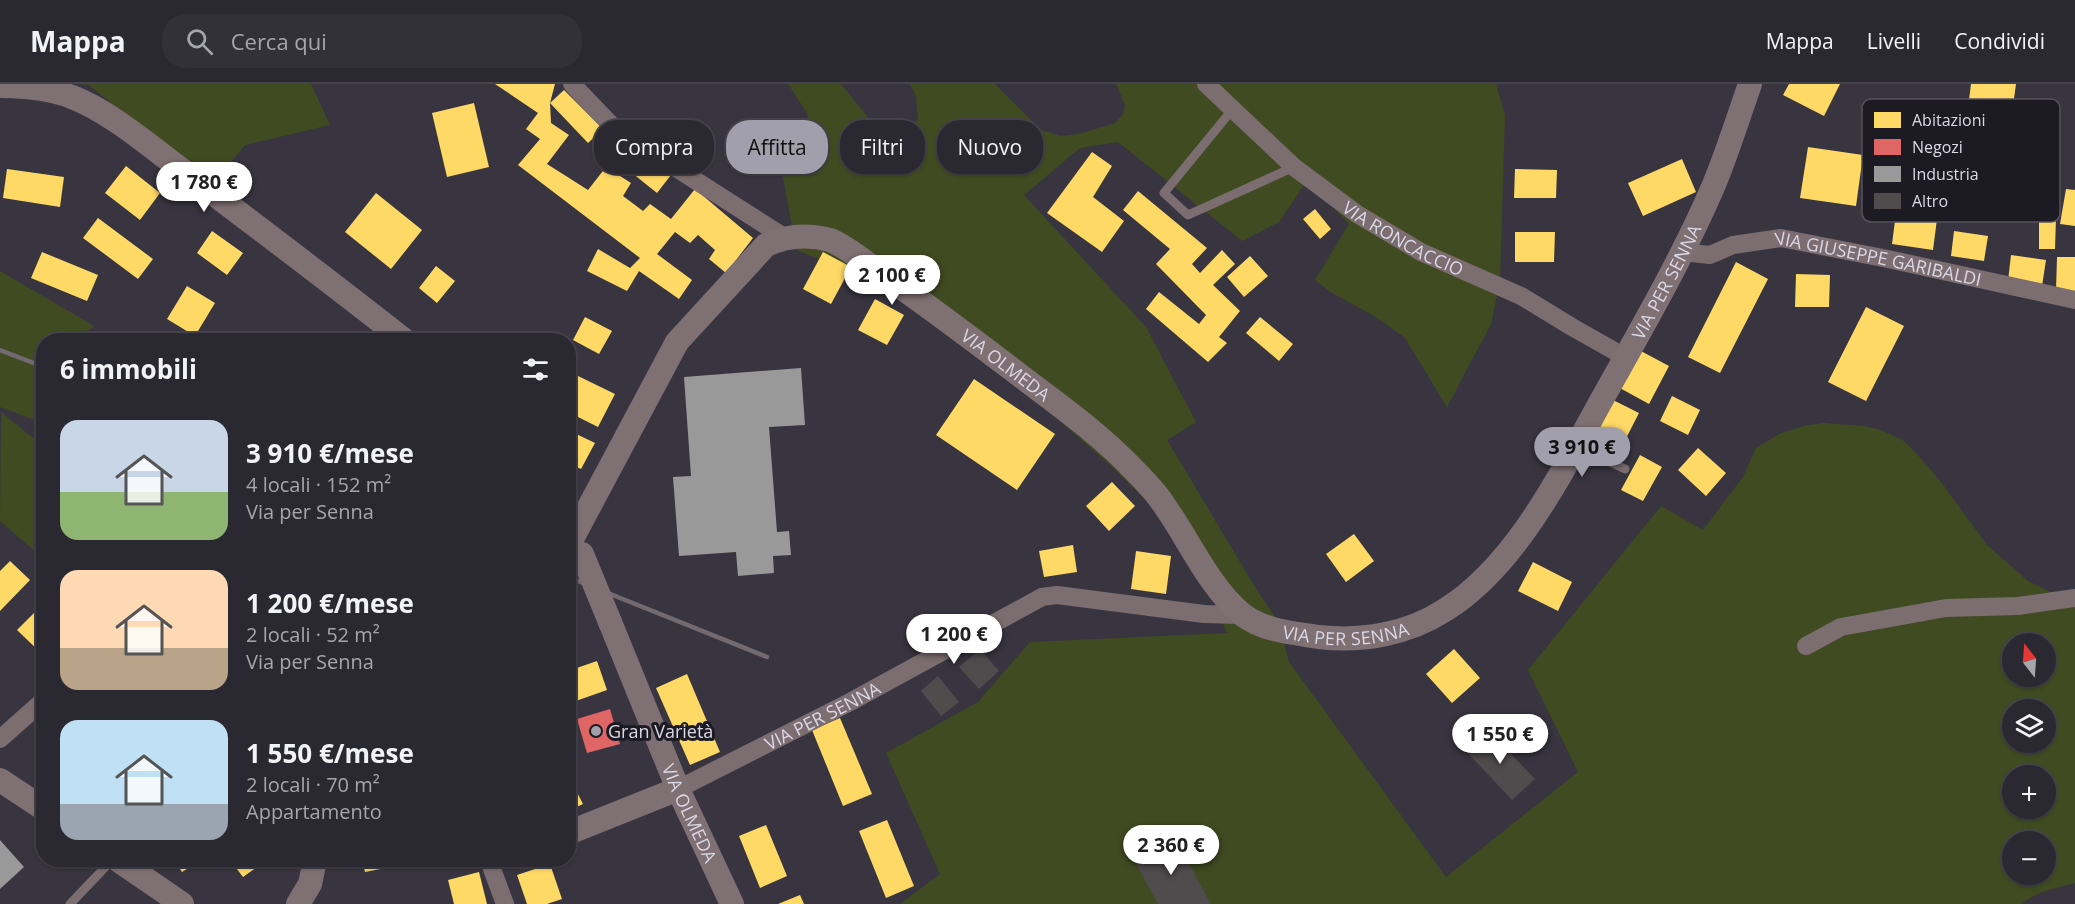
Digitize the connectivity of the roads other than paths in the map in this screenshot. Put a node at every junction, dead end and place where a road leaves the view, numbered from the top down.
1 (572, 84) edge
2 (1206, 84) edge
3 (1750, 84) edge
4 (0, 87) edge
5 (1232, 110) junction
6 (1294, 166) junction
7 (784, 237) junction
8 (1682, 252) junction
9 (2075, 300) edge
10 (395, 333) edge
11 (1625, 357) junction
12 (1576, 446) junction
13 (1625, 469) dead end
14 (576, 536) edge
15 (576, 545) edge
16 (2075, 598) edge
17 (1243, 615) junction
18 (1806, 646) dead end
19 (36, 707) edge
20 (0, 739) edge
21 (0, 780) edge
22 (678, 789) junction
23 (36, 804) edge
24 (576, 830) edge
25 (105, 867) edge
26 (128, 867) edge
27 (314, 867) edge
28 (492, 867) edge
29 (70, 904) edge
30 (182, 904) edge
31 (298, 904) edge
32 (505, 904) edge
33 (732, 904) edge

1 - 7 street
2 - 5 street, VIA RONCACCIO
3 - 8 street, VIA PER SENNA
4 - 10 street
5 - 6 street, VIA RONCACCIO
5 - 6 lane
6 - 11 street, VIA RONCACCIO
7 - 14 street
7 - 17 street, VIA OLMEDA
8 - 9 street, VIA GIUSEPPE GARIBALDI
8 - 11 street, VIA PER SENNA
11 - 12 street, VIA PER SENNA
12 - 13 lane
12 - 17 street, VIA PER SENNA
15 - 22 street, VIA OLMEDA, bridge
16 - 18 street
17 - 22 street, VIA PER SENNA
19 - 20 street
21 - 23 street
22 - 24 street
22 - 33 street, VIA OLMEDA
25 - 29 lane
26 - 30 street
27 - 31 street
28 - 32 street

